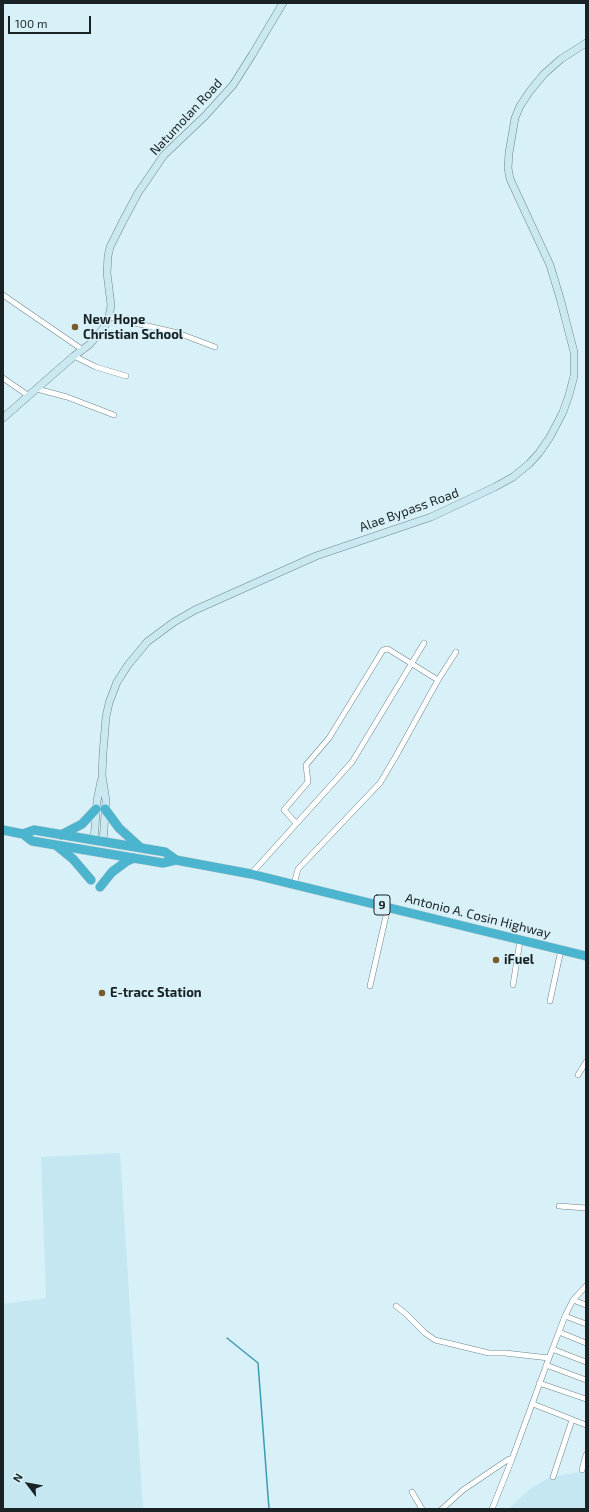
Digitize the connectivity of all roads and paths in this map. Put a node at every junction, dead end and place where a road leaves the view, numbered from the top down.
1 (283, 3) edge
2 (586, 43) edge
3 (3, 295) edge
4 (109, 317) junction
5 (214, 347) dead end
6 (83, 350) junction
7 (74, 356) junction
8 (126, 376) dead end
9 (3, 378) edge
10 (37, 389) junction
11 (29, 396) junction
12 (114, 415) dead end
13 (3, 418) edge
14 (424, 643) dead end
15 (456, 652) dead end
16 (412, 664) junction
17 (438, 680) junction
18 (101, 809) junction
19 (296, 823) junction
20 (3, 830) edge
21 (23, 834) junction
22 (61, 835) junction
23 (94, 840) junction
24 (103, 842) junction
25 (54, 844) junction
26 (142, 848) junction
27 (93, 851) junction
28 (102, 853) junction
29 (134, 858) junction
30 (176, 860) junction
31 (251, 874) junction
32 (90, 880) dead end
33 (294, 884) junction
34 (100, 887) dead end
35 (388, 907) junction
36 (520, 941) junction
37 (561, 950) junction
38 (586, 956) edge
39 (513, 985) dead end
40 (370, 986) dead end
41 (550, 1001) dead end
42 (586, 1062) edge
43 (578, 1075) dead end
44 (559, 1206) dead end
45 (586, 1208) edge
46 (586, 1286) edge
47 (573, 1300) junction
48 (586, 1305) edge
49 (396, 1306) dead end
50 (565, 1316) junction
51 (586, 1324) edge
52 (559, 1332) junction
53 (586, 1342) edge
54 (552, 1349) junction
55 (549, 1358) junction
56 (586, 1362) edge
57 (546, 1365) junction
58 (586, 1380) edge
59 (539, 1383) junction
60 (586, 1399) edge
61 (533, 1404) junction
62 (572, 1420) junction
63 (586, 1425) edge
64 (586, 1455) edge
65 (512, 1460) junction
66 (582, 1470) dead end
67 (553, 1477) dead end
68 (412, 1492) dead end
69 (422, 1509) edge
70 (442, 1509) edge
71 (492, 1509) edge

1 - 4 main road, Natumolan Road
2 - 18 main road, Alae Bypass Road
3 - 6 street
4 - 5 street
4 - 6 main road, Natumolan Road
6 - 7 main road, Natumolan Road
7 - 8 street
7 - 10 main road, Natumolan Road
9 - 11 street
10 - 11 main road, Natumolan Road
10 - 12 street
11 - 13 main road, Natumolan Road
14 - 16 street
15 - 17 street
16 - 17 street
16 - 19 street
16 - 19 street
17 - 33 street
18 - 22 highway
18 - 23 main road, Alae Bypass Road
18 - 24 main road, Alae Bypass Road
18 - 26 highway
19 - 31 street
20 - 21 highway, Antonio A. Cosin Highway / 9
21 - 22 highway, Antonio A. Cosin Highway / 9
21 - 25 highway, Antonio A. Cosin Highway / 9
22 - 23 highway, Antonio A. Cosin Highway / 9
23 - 24 highway, Antonio A. Cosin Highway / 9
23 - 27 highway
24 - 26 highway, Antonio A. Cosin Highway / 9
24 - 28 highway
25 - 27 highway, Antonio A. Cosin Highway / 9
25 - 32 highway
26 - 30 highway, Antonio A. Cosin Highway / 9
27 - 28 highway, Antonio A. Cosin Highway / 9
28 - 29 highway, Antonio A. Cosin Highway / 9
29 - 30 highway, Antonio A. Cosin Highway / 9
29 - 34 highway
30 - 31 highway, Antonio A. Cosin Highway / 9
31 - 33 highway, Antonio A. Cosin Highway / 9
33 - 35 highway, Antonio A. Cosin Highway / 9
35 - 36 highway, Antonio A. Cosin Highway / 9
35 - 40 street
36 - 37 highway, Antonio A. Cosin Highway / 9
36 - 39 street
37 - 38 highway, Antonio A. Cosin Highway / 9
37 - 41 street
42 - 43 street
44 - 45 street
46 - 47 street
47 - 48 street
47 - 50 street
49 - 55 street
50 - 51 street
50 - 52 street
52 - 53 street
52 - 54 street
54 - 55 street
54 - 56 street
55 - 57 street
57 - 58 street
57 - 59 street
59 - 60 street
59 - 61 street
61 - 62 street
61 - 65 street
62 - 63 street
62 - 67 street
64 - 66 street
65 - 70 street
65 - 71 street
68 - 69 street

